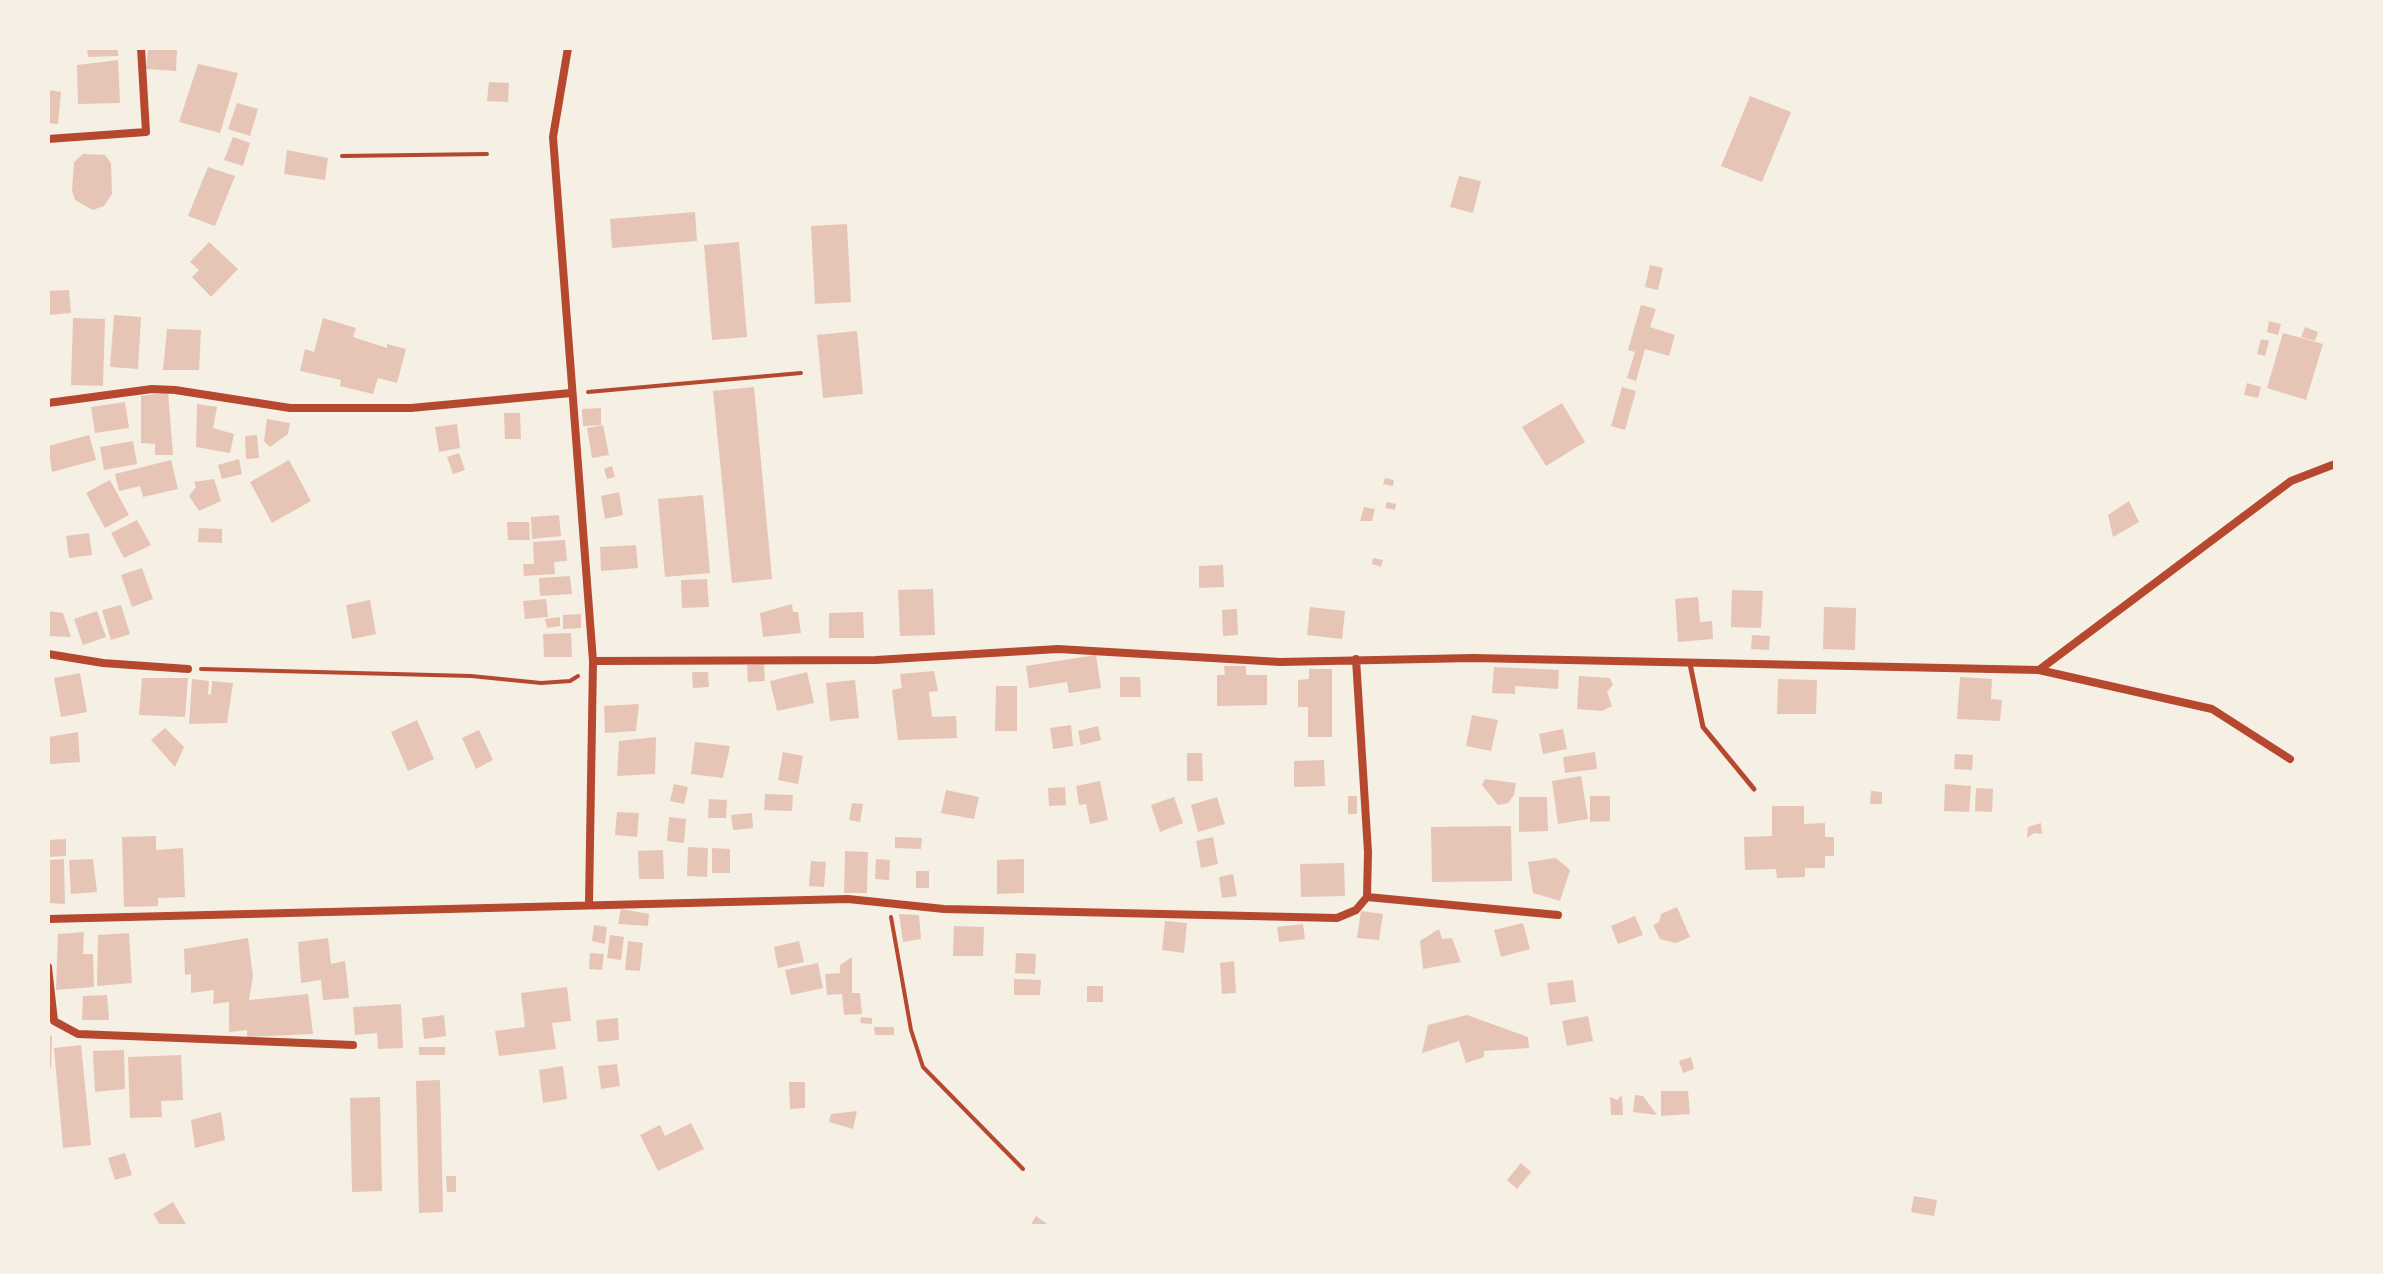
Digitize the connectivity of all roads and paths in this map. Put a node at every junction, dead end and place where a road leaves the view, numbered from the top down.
1 (141, 48) edge
2 (568, 48) edge
3 (48, 139) edge
4 (487, 154) dead end
5 (342, 156) dead end
6 (801, 373) dead end
7 (571, 393) junction
8 (48, 403) edge
9 (2335, 464) edge
10 (48, 654) edge
11 (1356, 659) junction
12 (593, 661) junction
13 (1690, 663) junction
14 (188, 669) joint
15 (2039, 670) junction
16 (2290, 759) dead end
17 (1754, 789) dead end
18 (1367, 897) junction
19 (888, 903) junction
20 (589, 904) junction
21 (1558, 915) dead end
22 (48, 919) edge
23 (48, 967) edge
24 (353, 1045) dead end
25 (1023, 1169) dead end

1 - 3 street
2 - 7 street
4 - 5 path
6 - 7 path
7 - 8 street
7 - 12 street
9 - 15 street
10 - 14 street
11 - 12 street
11 - 13 street
11 - 18 street
12 - 14 path
12 - 20 street
13 - 15 street
13 - 17 lane
15 - 16 street
18 - 19 street
18 - 21 street
19 - 20 street
19 - 25 path
20 - 22 street
23 - 24 street

